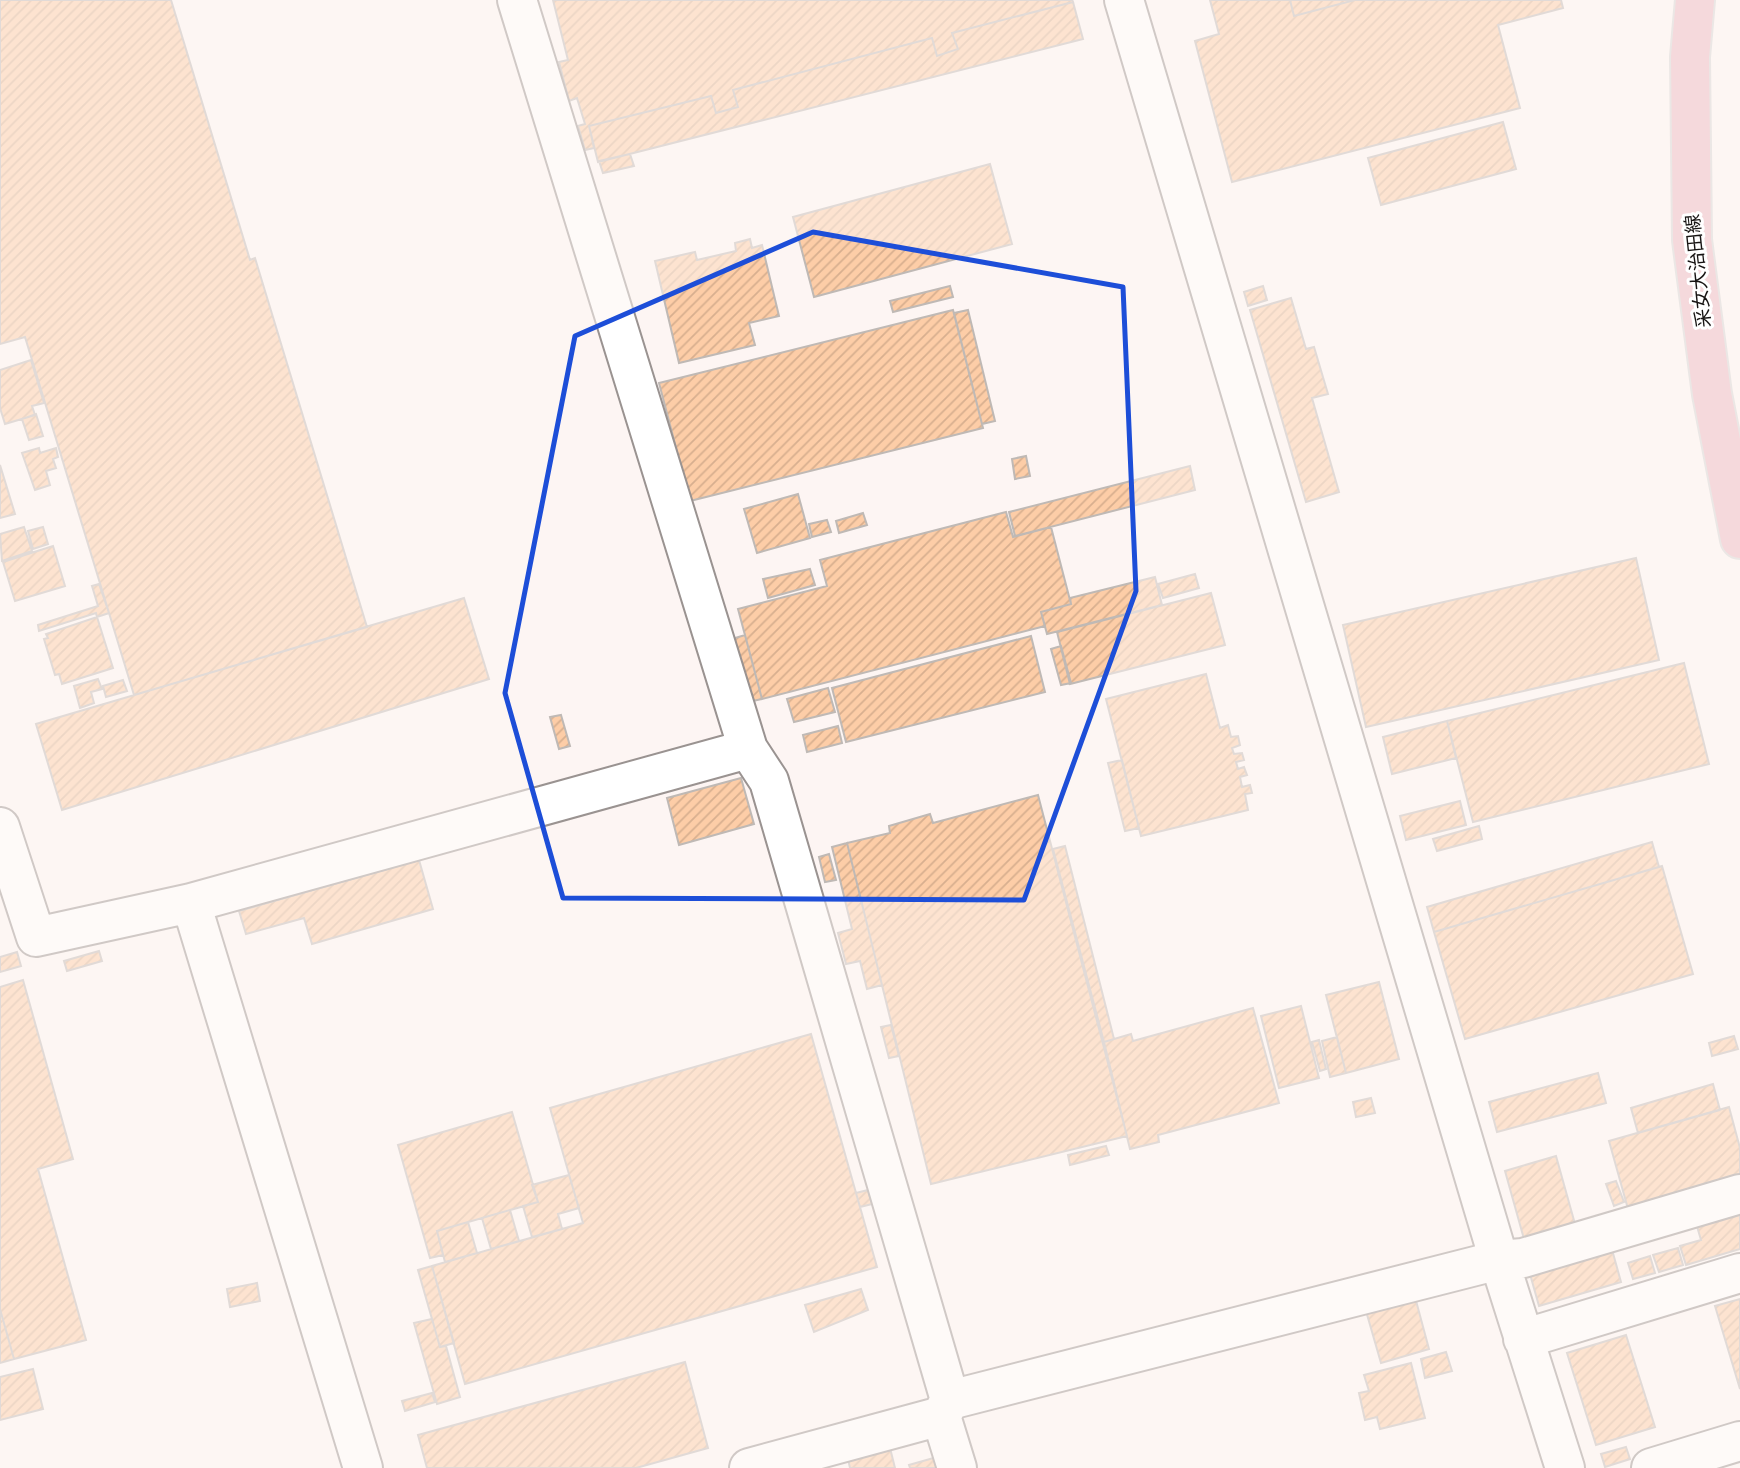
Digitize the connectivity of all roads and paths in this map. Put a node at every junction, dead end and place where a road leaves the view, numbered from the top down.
1 (517, 0) edge
2 (1124, 0) edge
3 (1695, 0) edge
4 (1740, 539) edge
5 (748, 749) junction
6 (0, 827) edge
7 (191, 903) junction
8 (1740, 1194) edge
9 (1499, 1260) junction
10 (1740, 1273) edge
11 (1522, 1339) junction
12 (945, 1408) junction
13 (1740, 1441) edge
14 (363, 1468) edge
15 (749, 1468) edge
16 (957, 1468) edge
17 (1565, 1468) edge
18 (1651, 1468) edge

1 - 5 street
2 - 9 street
3 - 4 main road, 采女大治田線
5 - 7 street
5 - 12 street
6 - 7 street
7 - 14 street
8 - 9 street
9 - 11 street
9 - 12 street
10 - 11 street
11 - 17 street
12 - 15 street
12 - 16 street
13 - 18 street

